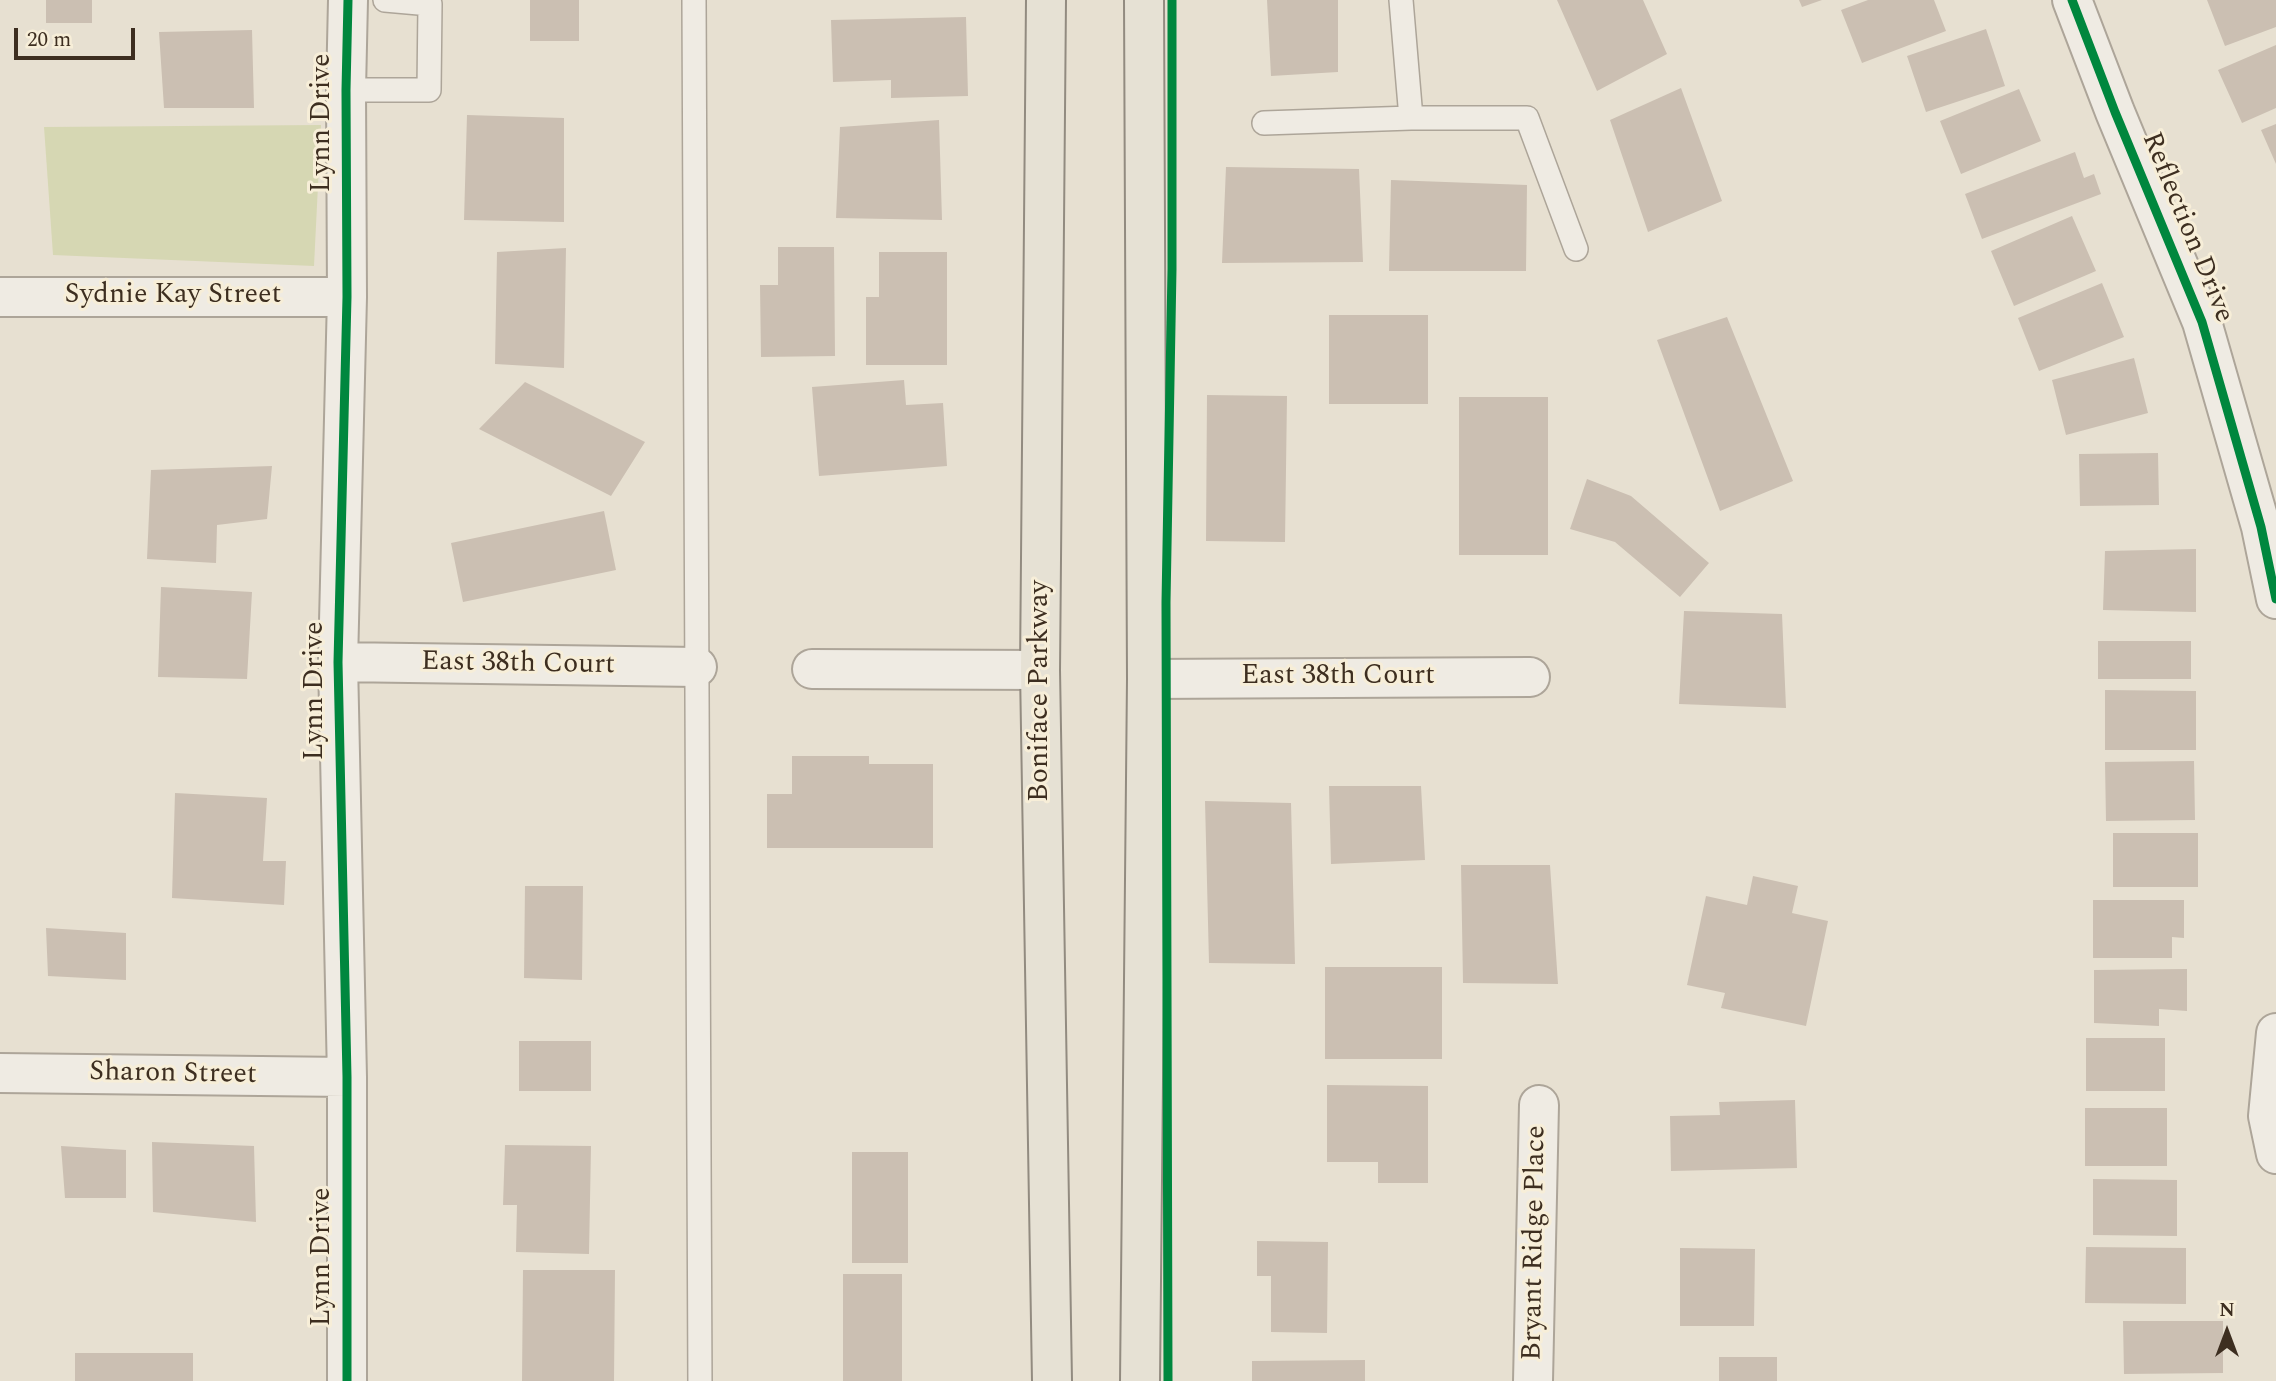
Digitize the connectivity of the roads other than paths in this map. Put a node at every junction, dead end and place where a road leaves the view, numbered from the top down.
1 (348, 0) edge
2 (385, 0) edge
3 (694, 0) edge
4 (1046, 0) edge
5 (1144, 0) edge
6 (1401, 0) edge
7 (2072, 0) edge
8 (345, 90) junction
9 (1411, 118) junction
10 (1264, 123) dead end
11 (1576, 249) dead end
12 (0, 298) edge
13 (346, 298) junction
14 (2276, 599) edge
15 (338, 662) junction
16 (697, 667) junction
17 (812, 669) dead end
18 (1040, 670) junction
19 (1530, 677) dead end
20 (1147, 679) junction
21 (2276, 1033) edge
22 (0, 1073) edge
23 (347, 1077) junction
24 (1539, 1105) dead end
25 (2276, 1154) edge
26 (347, 1381) edge
27 (700, 1381) edge
28 (1052, 1381) edge
29 (1140, 1381) edge
30 (1533, 1381) edge

1 - 8 street, Lynn Drive
2 - 8 lane
3 - 16 lane
4 - 18 main road, Boniface Parkway
5 - 20 main road
6 - 9 lane
7 - 14 street, Reflection Drive
8 - 13 street, Lynn Drive
9 - 10 lane
9 - 11 lane
12 - 13 street, Sydnie Kay Street
13 - 15 street, Lynn Drive
15 - 16 street, East 38th Court
15 - 23 street, Lynn Drive
16 - 27 lane
17 - 18 street
18 - 28 main road, Boniface Parkway
19 - 20 street, East 38th Court
20 - 29 main road
21 - 25 street
22 - 23 street, Sharon Street
23 - 26 street, Lynn Drive
24 - 30 street, Bryant Ridge Place

